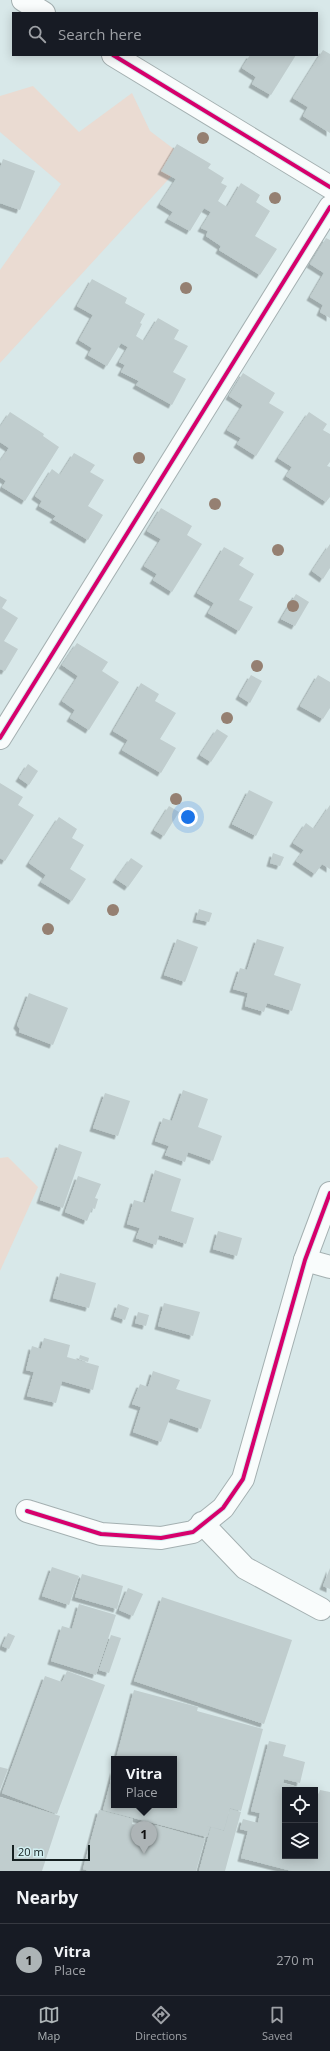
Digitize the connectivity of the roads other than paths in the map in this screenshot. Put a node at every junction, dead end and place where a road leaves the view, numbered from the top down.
1 (23, 0) edge
2 (42, 12) edge
3 (115, 56) edge
4 (330, 187) edge
5 (330, 207) edge
6 (0, 738) edge
7 (330, 1193) edge
8 (305, 1260) junction
9 (330, 1267) edge
10 (27, 1511) dead end
11 (202, 1523) junction
12 (321, 1609) dead end

1 - 2 street
3 - 4 street
5 - 6 street
7 - 8 street
8 - 9 street
8 - 11 street
10 - 11 street
11 - 12 street

